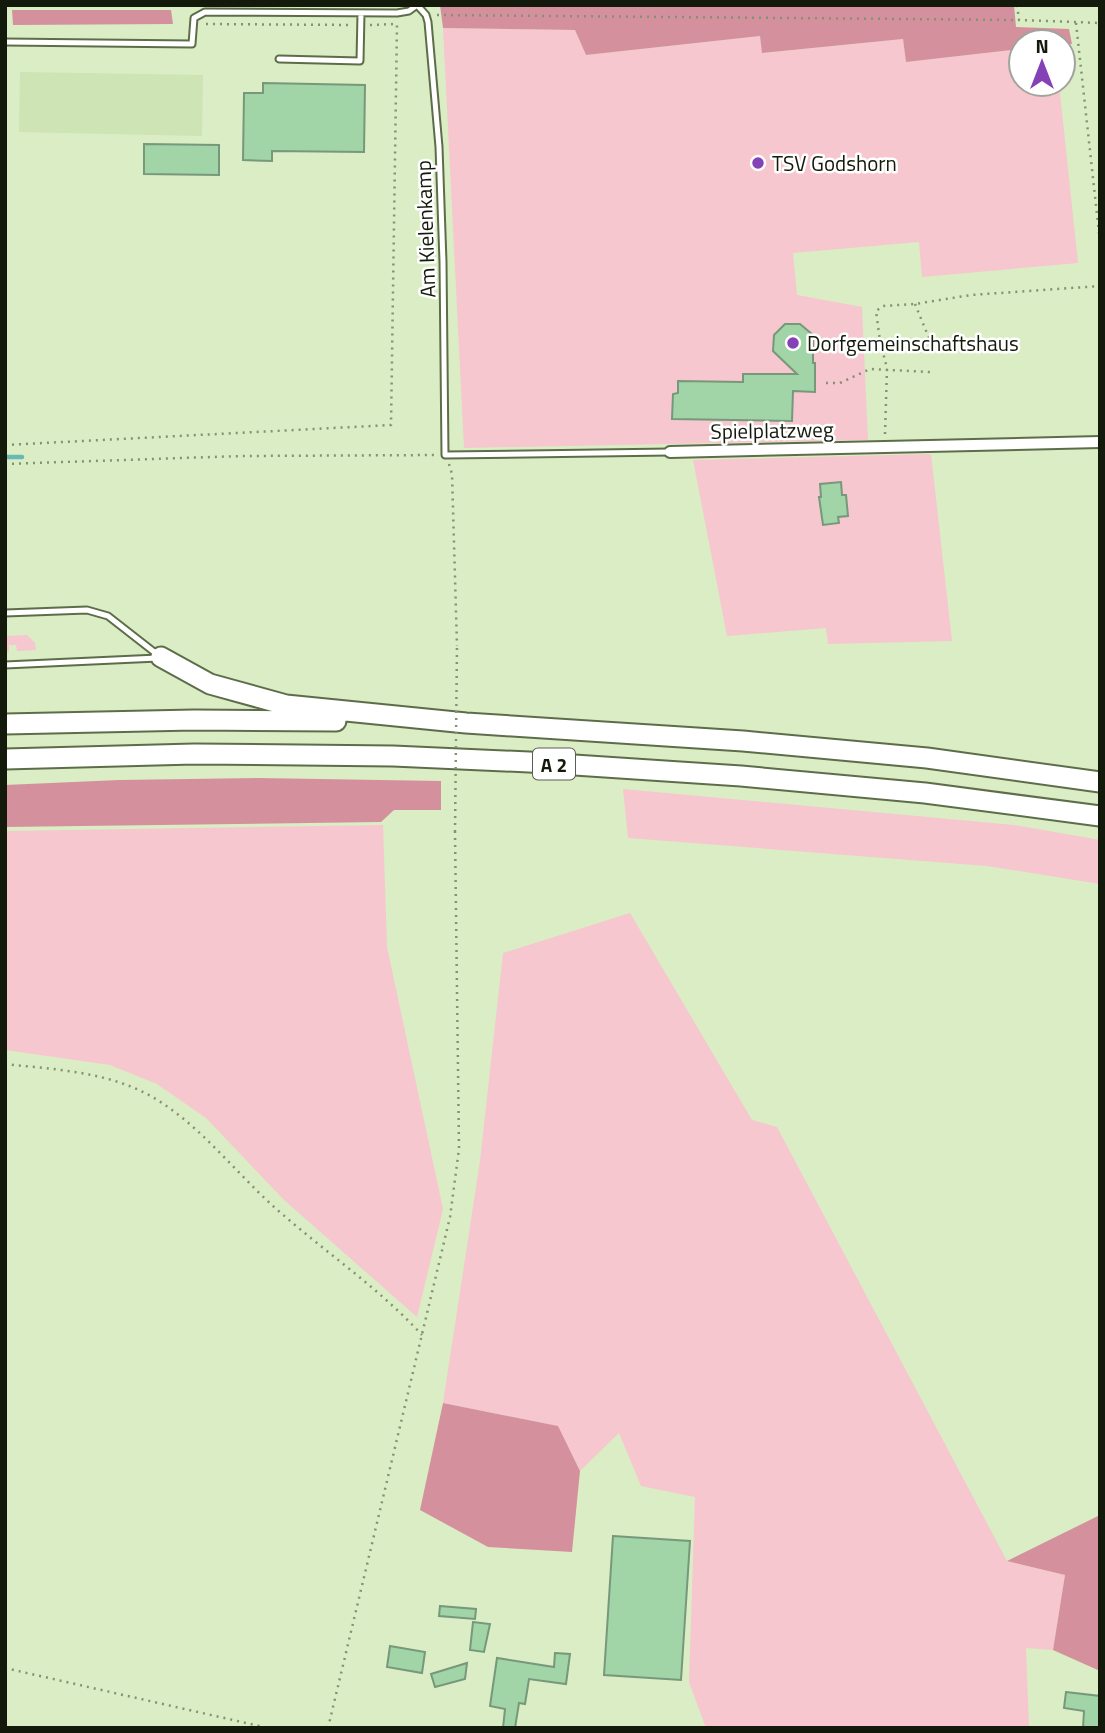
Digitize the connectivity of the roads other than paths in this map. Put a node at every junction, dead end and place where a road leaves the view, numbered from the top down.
1 (417, 5) edge
2 (360, 13) junction
3 (5, 42) edge
4 (279, 60) dead end
5 (1100, 442) edge
6 (670, 452) joint
7 (445, 456) joint
8 (5, 613) edge
9 (161, 657) junction
10 (5, 665) edge
11 (466, 723) junction
12 (5, 724) edge
13 (5, 759) edge
14 (1100, 782) edge
15 (1100, 816) edge

1 - 2 lane
1 - 7 lane, Am Kielenkamp
2 - 3 lane
2 - 4 lane
5 - 6 street, Spielplatzweg
6 - 7 lane, Spielplatzweg
8 - 9 lane
9 - 10 lane
9 - 11 highway
11 - 12 highway, A 2
11 - 14 highway, A 2
13 - 15 highway, A 2

